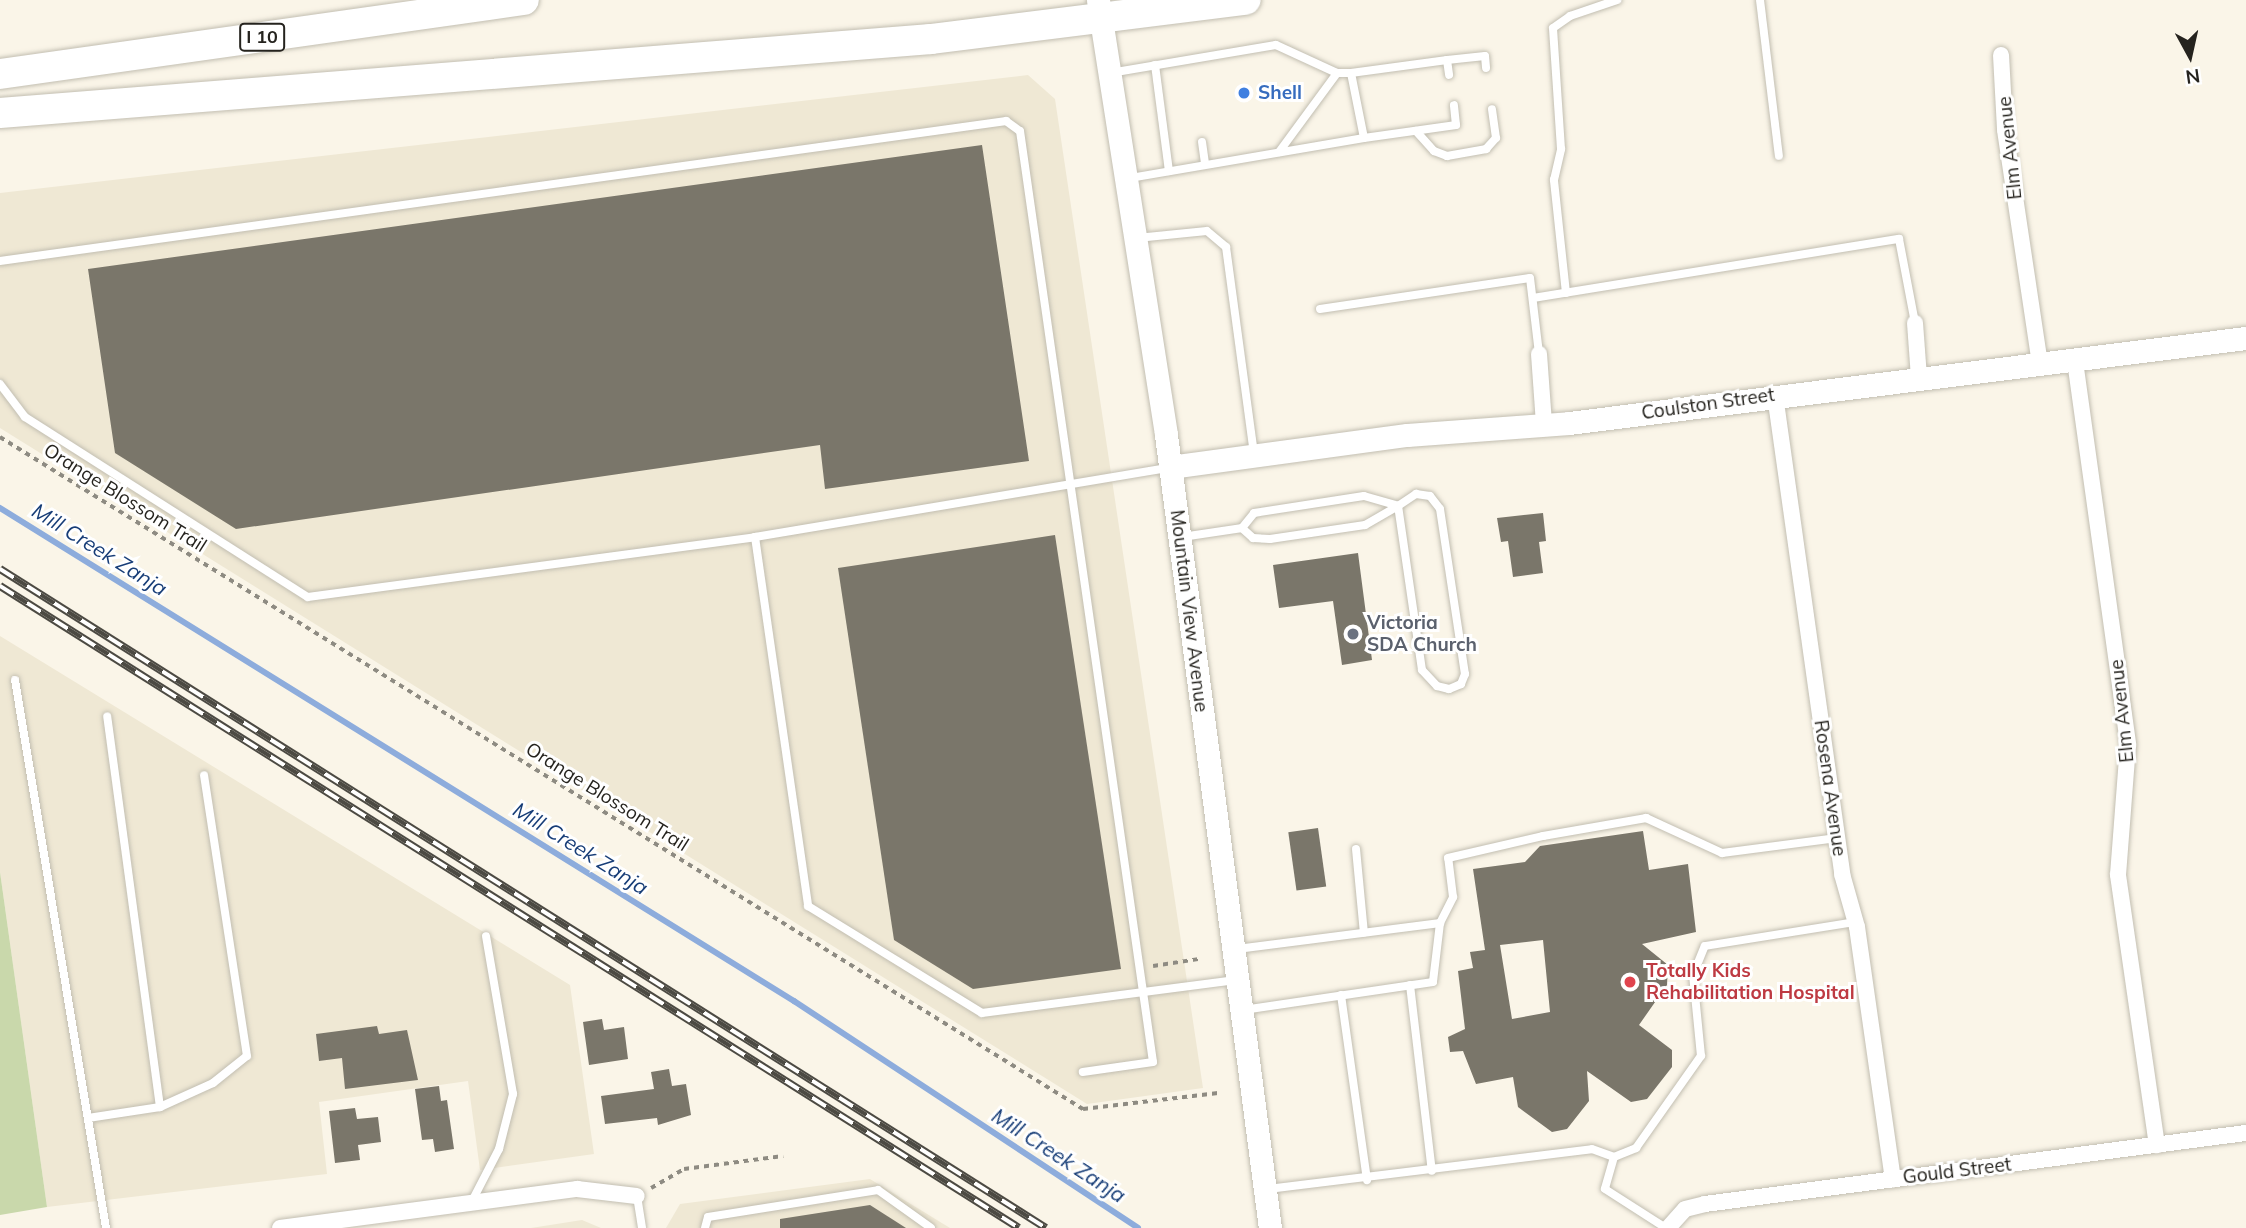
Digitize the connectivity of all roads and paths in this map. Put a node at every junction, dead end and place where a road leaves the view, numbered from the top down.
1 (524, 0) edge
2 (1246, 0) edge
3 (1617, 0) edge
4 (1760, 0) edge
5 (1100, 10) edge
6 (2001, 55) dead end
7 (1190, 59) junction
8 (1447, 60) junction
9 (1155, 65) junction
10 (1486, 68) dead end
11 (1192, 71) dead end
12 (1110, 73) junction
13 (1336, 73) junction
14 (1351, 73) junction
15 (0, 75) edge
16 (1449, 75) dead end
17 (1454, 105) dead end
18 (1492, 109) dead end
19 (0, 113) edge
20 (1416, 131) junction
21 (1364, 138) junction
22 (1202, 142) dead end
23 (1279, 152) junction
24 (1779, 156) dead end
25 (1205, 164) junction
26 (1169, 171) junction
27 (1126, 179) junction
28 (1134, 238) junction
29 (0, 261) edge
30 (1566, 293) junction
31 (1532, 298) junction
32 (1320, 309) dead end
33 (1915, 323) joint
34 (2246, 338) edge
35 (1539, 354) joint
36 (2075, 360) junction
37 (2040, 364) junction
38 (1919, 378) junction
39 (0, 384) edge
40 (1775, 395) junction
41 (1544, 424) junction
42 (0, 437) edge
43 (1254, 456) junction
44 (1170, 467) junction
45 (1071, 485) junction
46 (1398, 506) junction
47 (1242, 528) junction
48 (755, 537) junction
49 (1180, 537) junction
50 (15, 680) dead end
51 (107, 717) dead end
52 (204, 775) dead end
53 (1837, 838) junction
54 (1356, 849) dead end
55 (1855, 922) junction
56 (1440, 923) junction
57 (1364, 933) junction
58 (486, 936) dead end
59 (1233, 950) junction
60 (1199, 959) dead end
61 (1140, 968) junction
62 (1236, 980) junction
63 (1410, 985) junction
64 (1143, 993) junction
65 (1341, 995) junction
66 (1240, 1010) junction
67 (1083, 1072) dead end
68 (1218, 1093) dead end
69 (160, 1107) junction
70 (88, 1118) junction
71 (2246, 1133) edge
72 (2157, 1145) junction
73 (783, 1156) dead end
74 (1614, 1157) junction
75 (1432, 1171) junction
76 (1893, 1179) junction
77 (1367, 1180) junction
78 (1268, 1189) junction
79 (637, 1196) junction
80 (471, 1203) junction
81 (1669, 1225) edge
82 (1274, 1226) edge
83 (106, 1228) edge
84 (280, 1228) edge
85 (642, 1228) edge
86 (705, 1228) edge
87 (931, 1228) edge

1 - 15 highway, I 10
2 - 5 highway
3 - 30 lane
4 - 24 lane
5 - 12 main road, Mountain View Avenue
5 - 19 highway
6 - 37 street, Elm Avenue
7 - 9 lane
7 - 11 lane
7 - 13 lane
8 - 10 lane
8 - 14 lane
8 - 16 lane
9 - 12 lane
9 - 26 lane
12 - 27 main road, Mountain View Avenue
13 - 14 lane
13 - 23 lane
14 - 21 lane
17 - 20 lane
18 - 20 lane
20 - 21 lane
21 - 23 lane
22 - 25 lane
23 - 25 lane
25 - 26 lane
26 - 27 lane
27 - 28 main road, Mountain View Avenue
28 - 43 lane
28 - 44 main road, Mountain View Avenue
29 - 45 lane
30 - 31 lane
30 - 33 lane
31 - 32 lane
31 - 35 lane
33 - 38 street
34 - 36 main road, Coulston Street
35 - 41 street
36 - 37 main road, Coulston Street
36 - 72 street, Elm Avenue
37 - 38 main road, Coulston Street
38 - 40 main road, Coulston Street
39 - 48 lane
40 - 41 main road, Coulston Street
40 - 53 street, Rosena Avenue
41 - 43 main road, Coulston Street
42 - 68 path, Orange Blossom Trail
43 - 44 main road, Coulston Street
44 - 45 lane
44 - 49 main road, Mountain View Avenue
45 - 48 lane
45 - 61 lane
46 - 46 lane
46 - 47 lane
46 - 47 lane
47 - 49 lane
48 - 64 lane
49 - 59 main road, Mountain View Avenue
50 - 70 lane
51 - 69 lane
52 - 69 lane
53 - 55 street, Rosena Avenue
53 - 56 lane
54 - 57 lane
55 - 74 lane
55 - 76 street, Rosena Avenue
56 - 57 lane
56 - 63 lane
57 - 59 lane
58 - 80 lane
59 - 62 main road, Mountain View Avenue
60 - 61 path
61 - 64 lane
62 - 64 lane
62 - 66 main road, Mountain View Avenue
63 - 65 lane
63 - 75 lane
64 - 67 lane
65 - 66 lane
65 - 77 lane
66 - 78 main road, Mountain View Avenue
69 - 70 lane
70 - 83 lane
71 - 72 street, Gould Street
72 - 76 street, Gould Street
73 - 79 path
74 - 75 lane
74 - 81 lane
75 - 77 lane
76 - 81 street, Gould Street
77 - 78 lane
78 - 82 main road, Mountain View Avenue
79 - 80 street
79 - 85 lane
80 - 84 street
86 - 87 lane

